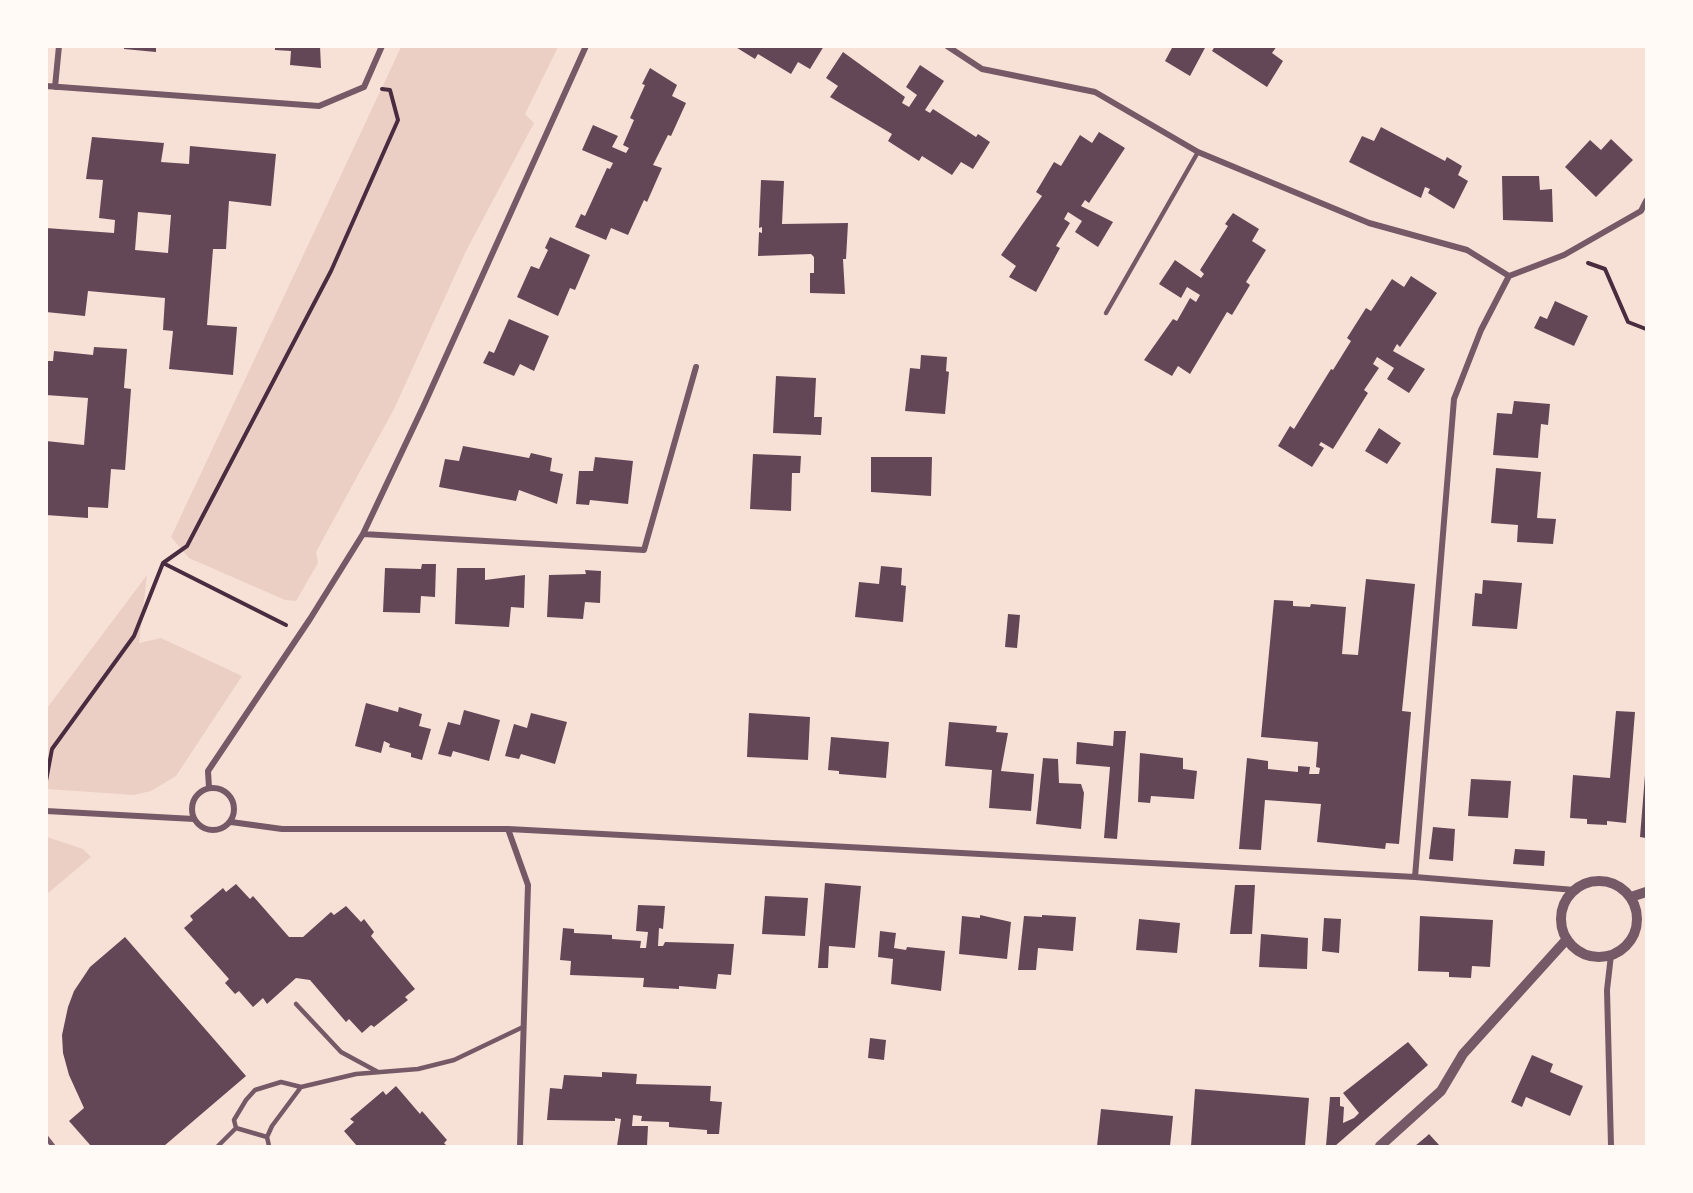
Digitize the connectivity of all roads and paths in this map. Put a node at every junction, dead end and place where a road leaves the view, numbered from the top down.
1 (59, 46) edge
2 (382, 46) edge
3 (586, 46) edge
4 (947, 46) edge
5 (46, 86) edge
6 (55, 87) junction
7 (363, 87) junction
8 (1198, 152) junction
9 (1647, 201) edge
10 (1564, 255) junction
11 (1509, 276) junction
12 (1106, 313) dead end
13 (1647, 330) edge
14 (696, 367) dead end
15 (363, 534) junction
16 (163, 563) junction
17 (301, 633) junction
18 (46, 781) edge
19 (209, 788) junction
20 (46, 811) edge
21 (194, 819) junction
22 (231, 822) junction
23 (508, 830) junction
24 (1415, 877) junction
25 (1575, 890) junction
26 (1647, 892) edge
27 (1631, 897) junction
28 (1642, 920) edge
29 (1567, 939) junction
30 (1611, 955) junction
31 (296, 1004) dead end
32 (523, 1027) junction
33 (378, 1071) junction
34 (301, 1087) junction
35 (236, 1128) junction
36 (46, 1137) edge
37 (267, 1137) junction
38 (53, 1146) edge
39 (218, 1146) edge
40 (268, 1146) edge
41 (520, 1146) edge
42 (1380, 1146) edge
43 (1611, 1146) edge

1 - 6 street
2 - 7 street
3 - 15 street
4 - 8 street
5 - 6 street
6 - 7 street
7 - 16 path
8 - 11 street
8 - 12 lane
9 - 10 street
10 - 11 street
10 - 13 path
11 - 24 street
14 - 15 street
15 - 17 street
16 - 17 path
16 - 18 path
17 - 19 street
19 - 21 street
19 - 22 street
20 - 21 street
21 - 22 street
22 - 23 street
23 - 24 street
23 - 32 street
24 - 25 street
25 - 27 street
25 - 29 street
26 - 27 street
27 - 28 street
28 - 30 street
29 - 30 street
29 - 42 street
30 - 43 street
31 - 33 lane
32 - 33 lane
32 - 41 street
33 - 34 lane
34 - 35 lane
34 - 37 lane
35 - 37 lane
35 - 39 lane
36 - 38 lane
37 - 40 lane

